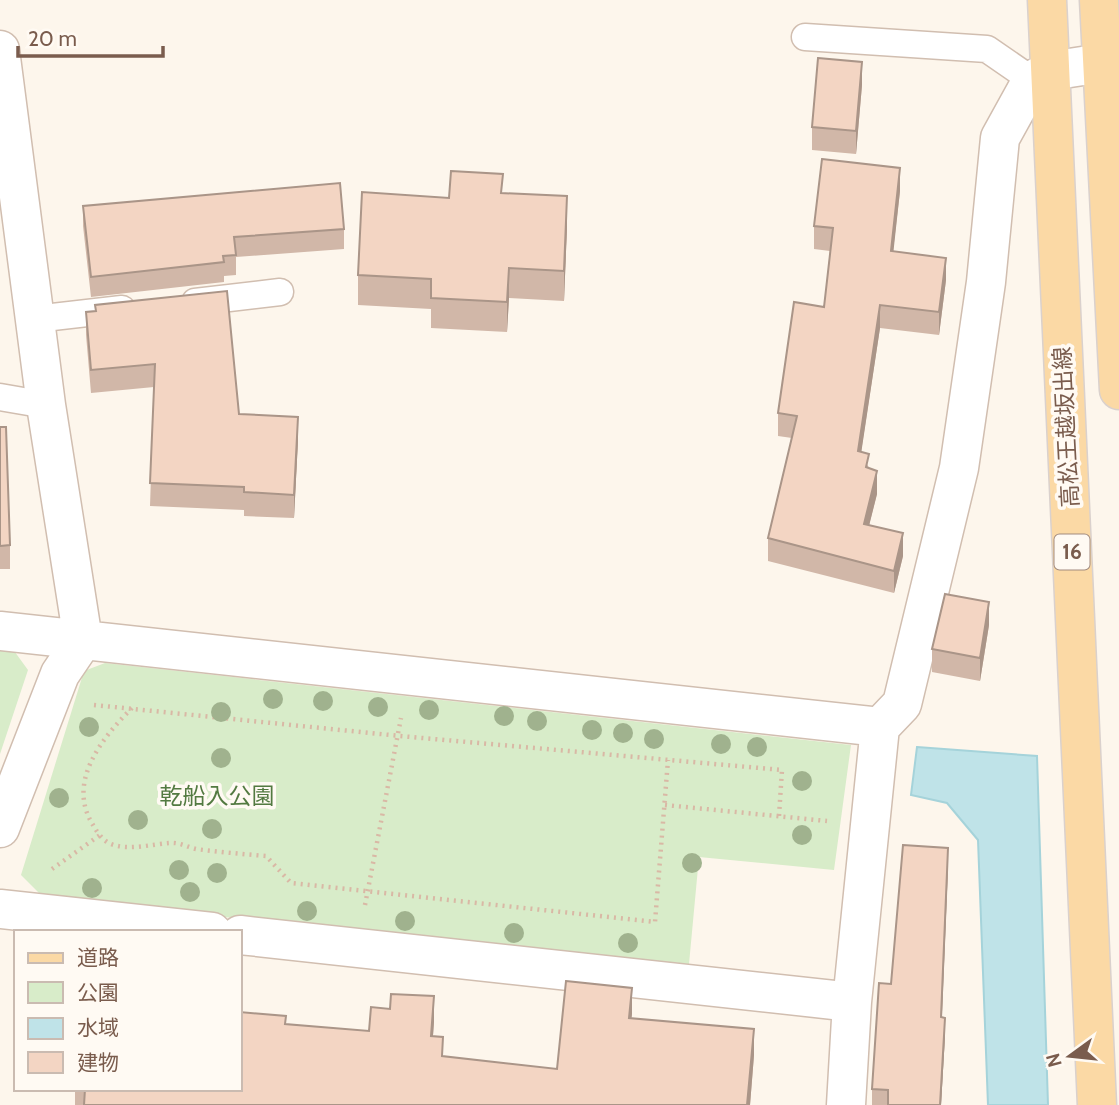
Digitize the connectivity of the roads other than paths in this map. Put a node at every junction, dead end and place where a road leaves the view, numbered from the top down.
1 (1047, 0) edge
2 (1099, 0) edge
3 (805, 37) dead end
4 (0, 50) edge
5 (1102, 63) junction
6 (1041, 75) junction
7 (280, 292) dead end
8 (171, 304) edge
9 (144, 307) edge
10 (35, 319) junction
11 (1119, 390) edge
12 (0, 397) edge
13 (46, 405) junction
14 (0, 631) edge
15 (83, 640) junction
16 (880, 727) junction
17 (0, 828) edge
18 (0, 909) edge
19 (194, 930) edge
20 (242, 935) edge
21 (852, 1002) junction
22 (846, 1105) edge
23 (1097, 1105) edge

1 - 6 main road, 高松王越坂出線 / 16
2 - 5 main road
3 - 6 lane
4 - 10 street
5 - 6 street
5 - 11 main road
6 - 16 street
6 - 23 main road, 高松王越坂出線 / 16
7 - 8 lane
9 - 10 lane
10 - 13 street
12 - 13 lane
13 - 15 street
14 - 15 street
15 - 16 street
15 - 17 street
16 - 21 street
18 - 19 street
20 - 21 street
21 - 22 street

